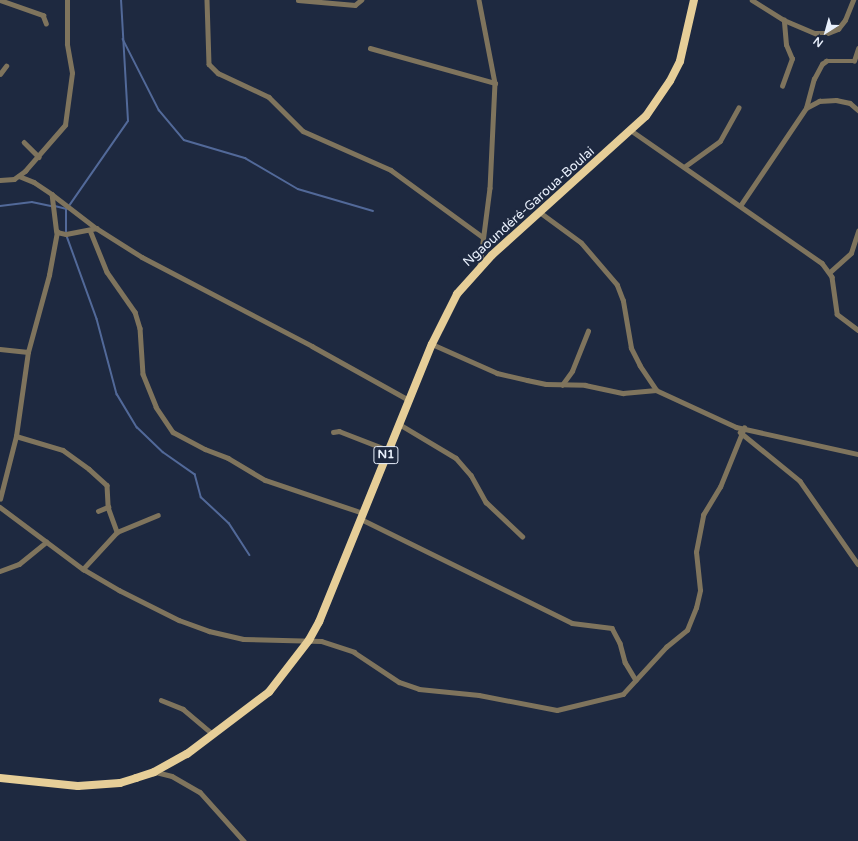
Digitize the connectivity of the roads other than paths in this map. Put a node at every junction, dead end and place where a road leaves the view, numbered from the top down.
1 (0, 0) edge
2 (67, 0) edge
3 (207, 0) edge
4 (298, 0) edge
5 (361, 0) edge
6 (479, 0) edge
7 (694, 0) edge
8 (752, 0) edge
9 (853, 0) edge
10 (784, 20) junction
11 (46, 23) dead end
12 (370, 48) dead end
13 (858, 49) edge
14 (856, 61) edge
15 (6, 66) dead end
16 (0, 74) edge
17 (496, 83) junction
18 (782, 86) dead end
19 (738, 108) dead end
20 (806, 108) junction
21 (858, 110) edge
22 (632, 131) junction
23 (24, 142) dead end
24 (39, 157) junction
25 (684, 168) junction
26 (19, 176) junction
27 (0, 180) edge
28 (52, 194) junction
29 (740, 206) junction
30 (539, 212) junction
31 (96, 228) junction
32 (90, 230) junction
33 (858, 231) edge
34 (56, 232) junction
35 (483, 238) junction
36 (480, 266) junction
37 (830, 272) junction
38 (858, 330) edge
39 (588, 331) dead end
40 (432, 344) junction
41 (0, 349) edge
42 (28, 352) junction
43 (562, 384) junction
44 (656, 390) junction
45 (409, 400) junction
46 (399, 424) junction
47 (736, 427) junction
48 (744, 428) junction
49 (332, 432) dead end
50 (741, 434) junction
51 (16, 436) junction
52 (388, 450) junction
53 (858, 454) edge
54 (0, 499) edge
55 (0, 507) edge
56 (108, 507) junction
57 (98, 511) dead end
58 (158, 515) dead end
59 (362, 516) junction
60 (117, 532) junction
61 (522, 536) dead end
62 (46, 542) junction
63 (858, 564) edge
64 (83, 569) junction
65 (0, 571) edge
66 (309, 640) junction
67 (636, 680) junction
68 (161, 700) dead end
69 (213, 734) junction
70 (154, 772) junction
71 (0, 778) edge
72 (244, 841) edge

1 - 11 street
2 - 24 street
3 - 35 street
4 - 5 street
6 - 17 street
7 - 22 highway, Ngaoundéré-Garoua-Boulai / N1
8 - 10 street
9 - 10 street
10 - 18 street
12 - 17 street
13 - 14 street
14 - 20 street
15 - 16 street
17 - 35 street
19 - 25 street
20 - 21 street
20 - 29 street
22 - 25 street
22 - 30 highway, Ngaoundéré-Garoua-Boulai / N1
23 - 24 street
24 - 26 street
25 - 29 street
26 - 27 street
26 - 28 street
28 - 31 street
28 - 34 street
29 - 37 street
30 - 36 highway, Ngaoundéré-Garoua-Boulai / N1
30 - 44 street
31 - 32 street
31 - 45 street
32 - 34 street
32 - 59 street
33 - 37 street
34 - 42 street
35 - 36 street
36 - 40 highway, Ngaoundéré-Garoua-Boulai / N1
37 - 38 street
39 - 43 street
40 - 43 street
40 - 45 highway, Ngaoundéré-Garoua-Boulai / N1
41 - 42 street
42 - 51 street
43 - 44 street
44 - 47 street
45 - 46 highway, Ngaoundéré-Garoua-Boulai / N1
46 - 52 highway, Ngaoundéré-Garoua-Boulai / N1
46 - 61 street
47 - 48 street
47 - 50 street
48 - 50 street
48 - 53 street
49 - 52 street
50 - 63 street
50 - 67 street
51 - 54 street
51 - 56 street
52 - 59 highway, Ngaoundéré-Garoua-Boulai / N1
55 - 62 street
56 - 57 street
56 - 60 street
58 - 60 street
59 - 66 highway, Ngaoundéré-Garoua-Boulai / N1
59 - 67 street
60 - 64 street
62 - 64 street
62 - 65 street
64 - 66 street
66 - 67 street
66 - 69 highway, Ngaoundéré-Garoua-Boulai / N1
68 - 69 street
69 - 70 highway, Ngaoundéré-Garoua-Boulai / N1
70 - 71 highway, Ngaoundéré-Garoua-Boulai / N1
70 - 72 street

